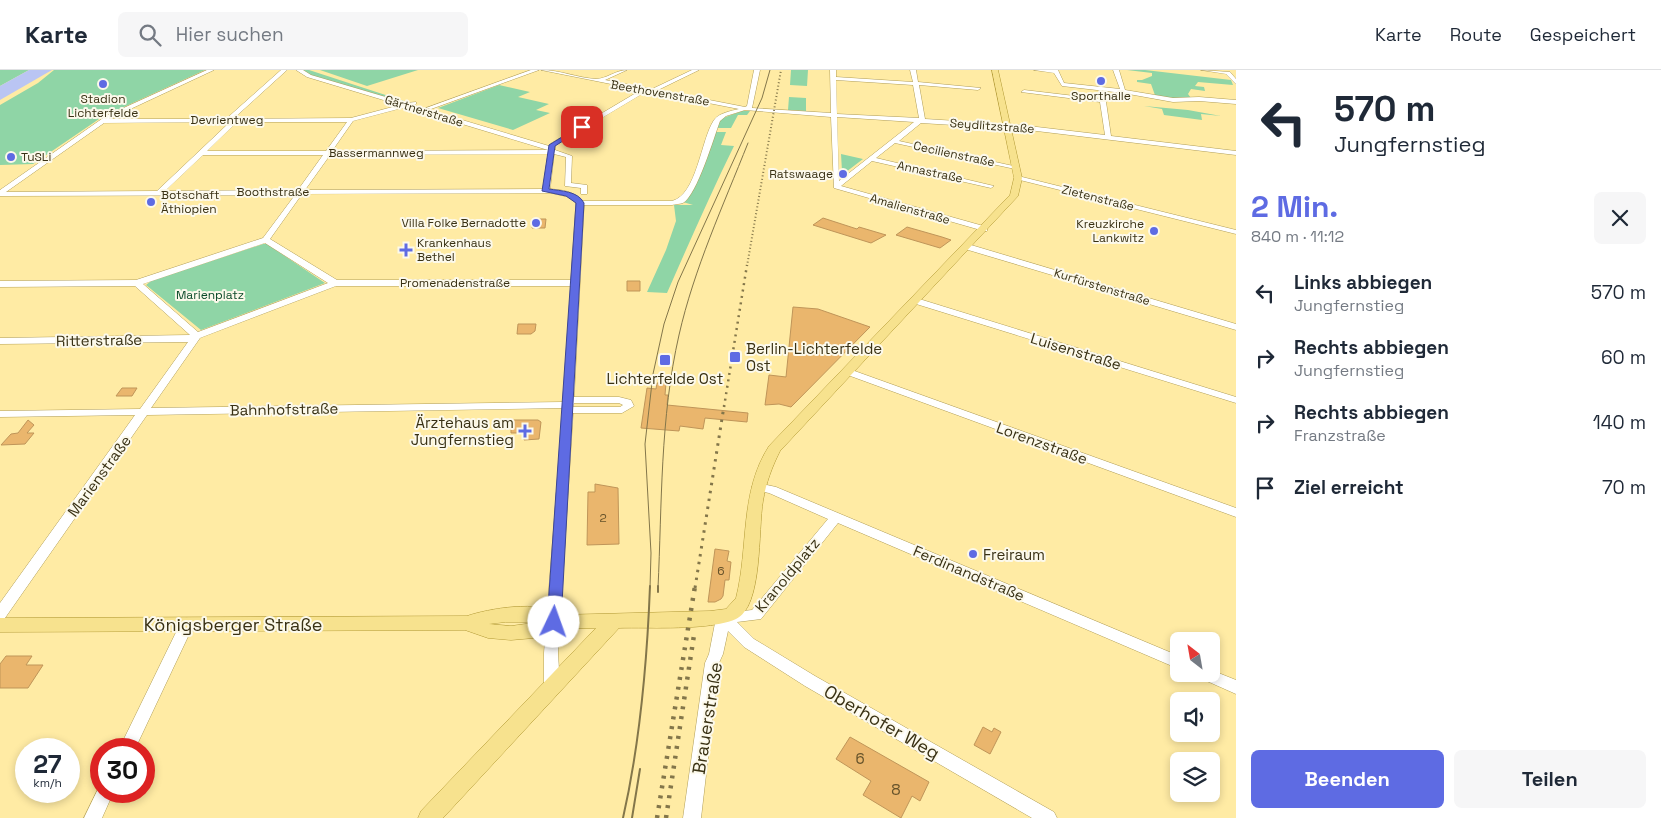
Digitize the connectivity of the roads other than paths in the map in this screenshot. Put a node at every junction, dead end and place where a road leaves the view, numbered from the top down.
1 (211, 70) edge
2 (284, 70) edge
3 (299, 70) edge
4 (312, 70) edge
5 (536, 70) edge
6 (544, 70) edge
7 (624, 70) edge
8 (696, 70) edge
9 (757, 70) edge
10 (833, 70) edge
11 (912, 70) edge
12 (995, 70) edge
13 (1037, 70) edge
14 (1116, 70) edge
15 (1204, 70) edge
16 (1056, 71) edge
17 (1230, 71) edge
18 (833, 78) junction
19 (600, 81) junction
20 (1236, 82) edge
21 (915, 84) junction
22 (978, 88) dead end
23 (1100, 88) junction
24 (645, 90) junction
25 (1123, 90) junction
26 (653, 91) junction
27 (1024, 92) dead end
28 (1102, 101) junction
29 (1236, 102) edge
30 (414, 103) junction
31 (406, 105) junction
32 (429, 108) junction
33 (746, 109) junction
34 (834, 115) junction
35 (228, 120) junction
36 (236, 120) junction
37 (351, 120) junction
38 (920, 120) junction
39 (102, 121) junction
40 (1007, 126) junction
41 (1108, 138) junction
42 (892, 142) junction
43 (551, 148) junction
44 (328, 153) junction
45 (202, 154) junction
46 (1236, 154) edge
47 (870, 159) junction
48 (1015, 167) junction
49 (1018, 178) junction
50 (567, 185) junction
51 (991, 186) dead end
52 (836, 187) junction
53 (546, 191) junction
54 (300, 192) junction
55 (558, 192) junction
56 (584, 192) dead end
57 (0, 193) edge
58 (160, 193) junction
59 (580, 203) junction
60 (984, 230) junction
61 (1236, 232) edge
62 (266, 240) junction
63 (968, 247) junction
64 (335, 283) junction
65 (575, 283) junction
66 (0, 284) edge
67 (137, 284) junction
68 (916, 301) junction
69 (1236, 327) edge
70 (197, 336) junction
71 (0, 341) edge
72 (849, 372) junction
73 (1236, 400) edge
74 (568, 405) junction
75 (145, 411) junction
76 (0, 414) edge
77 (758, 487) junction
78 (1236, 513) edge
79 (836, 517) junction
80 (0, 614) edge
81 (723, 618) junction
82 (554, 622) junction
83 (613, 622) junction
84 (187, 624) junction
85 (0, 626) edge
86 (1170, 659) edge
87 (1220, 680) edge
88 (552, 687) junction
89 (1236, 687) edge
90 (132, 738) edge
91 (100, 803) edge
92 (93, 818) edge
93 (429, 818) edge
94 (692, 818) edge
95 (1048, 818) edge

1 - 39 street
2 - 35 street
3 - 31 street, Gärtnerstraße
4 - 30 street, Gärtnerstraße
5 - 32 street
6 - 19 street, Beethovenstraße
7 - 19 street
8 - 26 street
9 - 33 street
10 - 18 street
11 - 21 street
12 - 40 main road
13 - 16 street
14 - 25 street
15 - 17 street
16 - 23 street
17 - 20 street
18 - 21 street
18 - 34 street
19 - 24 street, Beethovenstraße
21 - 22 street
21 - 38 street
23 - 25 street
23 - 28 street
24 - 26 street, Beethovenstraße
24 - 43 street
25 - 29 street
26 - 33 street, Beethovenstraße
27 - 28 street
28 - 41 street
30 - 31 street
30 - 32 street, Gärtnerstraße
31 - 37 street
31 - 43 street, Gärtnerstraße
32 - 43 street, Gärtnerstraße
33 - 34 street, Seydlitzstraße
33 - 59 street
34 - 38 street, Seydlitzstraße
34 - 52 street
35 - 36 street, Devrientweg
35 - 39 street, Devrientweg
36 - 37 street, Devrientweg
36 - 45 street
37 - 44 street
38 - 40 street, Seydlitzstraße
38 - 42 street
39 - 57 street
40 - 41 street, Seydlitzstraße
40 - 48 main road
41 - 46 street, Seydlitzstraße
42 - 47 street
42 - 48 street, Cecilienstraße
43 - 44 street, Bassermannweg
43 - 50 street
43 - 53 street
44 - 45 street, Bassermannweg
44 - 54 street
45 - 58 street
47 - 51 street, Annastraße
47 - 52 street
48 - 49 main road
49 - 60 main road, Kranoldplatz
49 - 61 street, Zietenstraße
50 - 55 street
50 - 56 street
52 - 60 street, Amalienstraße
53 - 54 street, Boothstraße
53 - 55 street, Boothstraße
54 - 58 street, Boothstraße
54 - 62 street
55 - 59 street
57 - 58 street, Boothstraße
59 - 65 street
60 - 63 main road, Kranoldplatz
62 - 64 street
62 - 67 street
63 - 68 main road, Kranoldplatz
63 - 69 street, Kurfürstenstraße
64 - 65 street, Promenadenstraße
64 - 70 street
65 - 74 street
66 - 67 street
67 - 70 street
68 - 72 main road, Kranoldplatz
68 - 73 street, Luisenstraße
70 - 71 street, Ritterstraße
70 - 75 street, Marienstraße
72 - 77 main road, Kranoldplatz
72 - 78 street, Lorenzstraße
74 - 75 street, Bahnhofstraße
74 - 82 street
75 - 76 street, Bahnhofstraße
75 - 80 street, Marienstraße
77 - 79 street, Ferdinandstraße
77 - 81 main road, Kranoldplatz
79 - 81 street, Kranoldplatz
79 - 86 street, Ferdinandstraße
81 - 83 main road, Königsberger Straße
81 - 94 street, Brauerstraße
81 - 95 street, Oberhofer Weg
82 - 83 main road, Königsberger Straße
82 - 84 main road, Königsberger Straße
82 - 88 street
83 - 88 main road
84 - 85 main road, Königsberger Straße
84 - 90 street
87 - 89 street
88 - 93 main road
91 - 92 street

